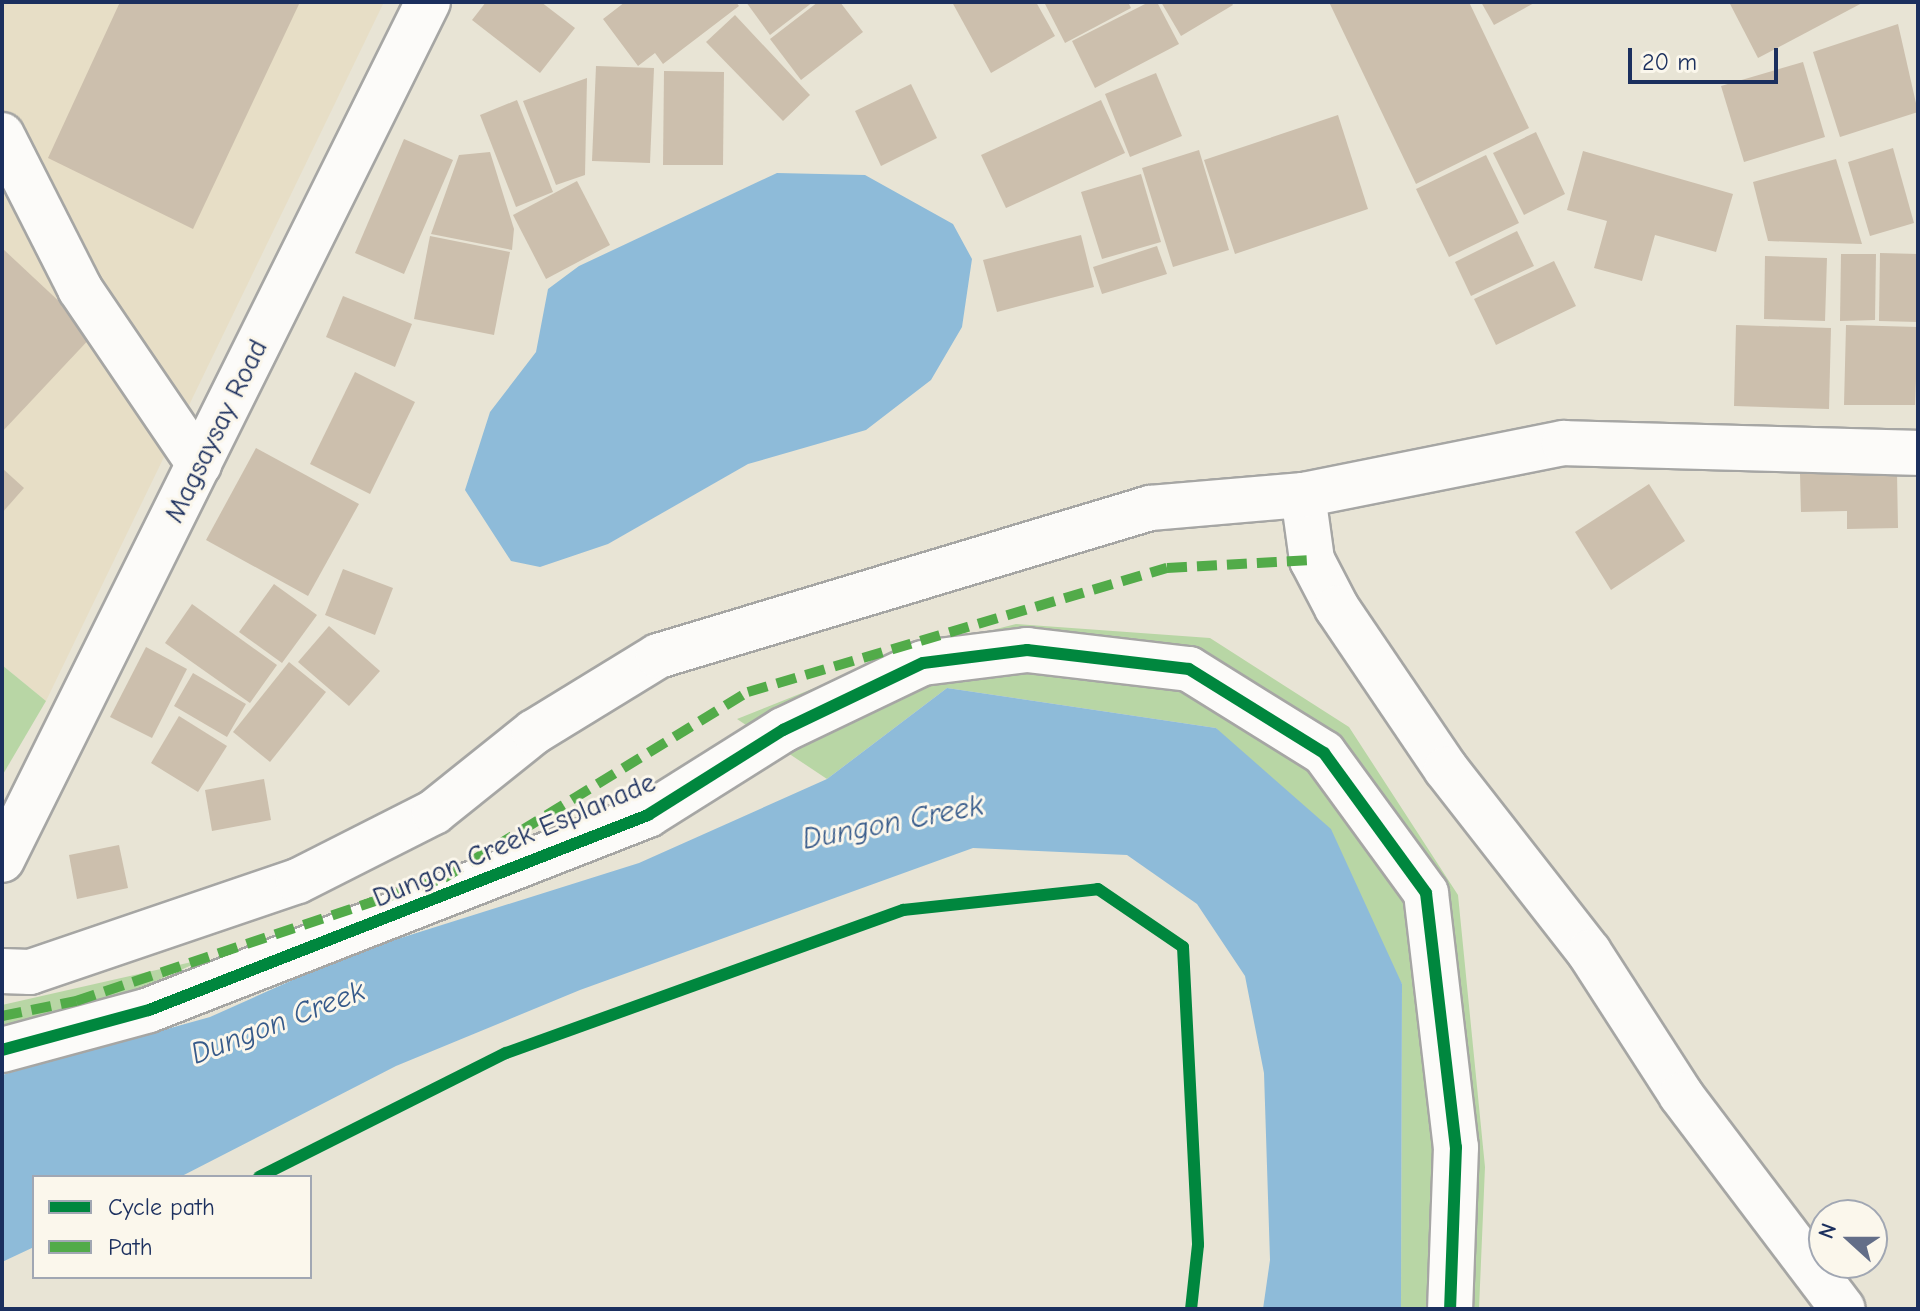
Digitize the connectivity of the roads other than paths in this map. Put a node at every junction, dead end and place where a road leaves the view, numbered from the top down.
1 (428, 2) edge
2 (2, 135) edge
3 (1918, 453) edge
4 (199, 464) junction
5 (1303, 495) junction
6 (2, 860) edge
7 (2, 971) edge
8 (2, 1050) edge
9 (1450, 1309) edge
10 (1843, 1309) edge

1 - 4 street, Magsaysay Road
2 - 4 street
3 - 5 street
4 - 6 street, Magsaysay Road
5 - 7 street
5 - 10 street
8 - 9 street, Dungon Creek Esplanade

